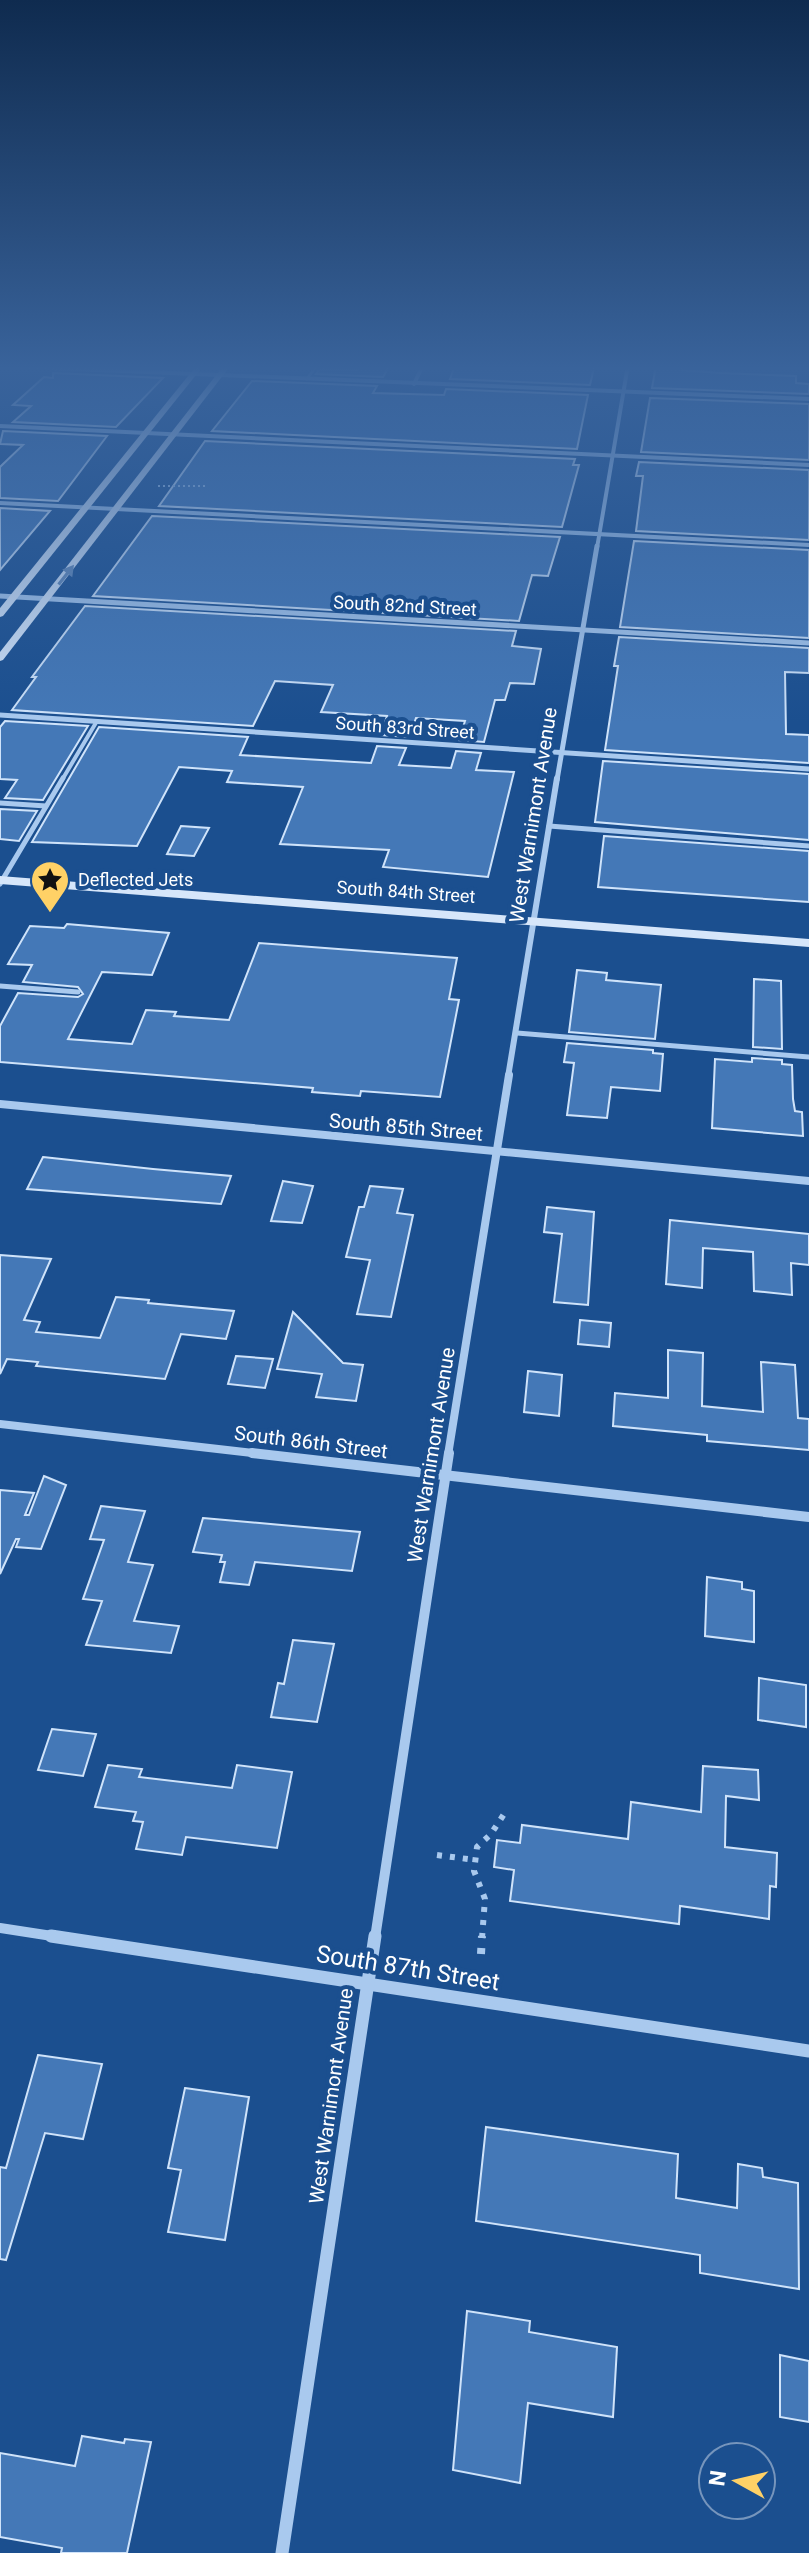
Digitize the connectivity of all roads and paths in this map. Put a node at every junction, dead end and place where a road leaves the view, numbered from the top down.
1 (106, 484) edge
2 (138, 484) edge
3 (607, 484) edge
4 (150, 486) dead end
5 (205, 486) dead end
6 (0, 503) edge
7 (87, 507) junction
8 (119, 509) junction
9 (599, 534) junction
10 (809, 545) edge
11 (0, 596) edge
12 (14, 596) junction
13 (47, 599) junction
14 (0, 614) edge
15 (582, 630) junction
16 (809, 643) edge
17 (0, 658) edge
18 (0, 715) edge
19 (97, 721) junction
20 (562, 752) junction
21 (809, 769) edge
22 (0, 803) edge
23 (46, 806) junction
24 (549, 826) junction
25 (809, 846) edge
26 (1, 881) edge
27 (534, 920) junction
28 (809, 943) edge
29 (0, 986) edge
30 (78, 992) dead end
31 (517, 1033) junction
32 (809, 1057) edge
33 (0, 1104) edge
34 (498, 1151) junction
35 (809, 1181) edge
36 (0, 1424) edge
37 (445, 1476) junction
38 (809, 1517) edge
39 (506, 1811) dead end
40 (437, 1855) dead end
41 (475, 1860) junction
42 (0, 1928) edge
43 (481, 1954) dead end
44 (366, 1984) junction
45 (809, 2051) edge
46 (282, 2553) edge

1 - 7 street
2 - 8 street
3 - 9 street, West Warnimont Avenue
4 - 5 path
6 - 7 street
7 - 8 street
7 - 12 street
8 - 9 street
13 -> 8 street
9 - 10 street
9 - 15 street, West Warnimont Avenue
11 - 12 street, South 82nd Street
12 - 13 street, South 82nd Street
12 - 14 street
13 - 15 street, South 82nd Street
13 - 17 street
15 - 16 street, South 82nd Street
15 - 20 street, West Warnimont Avenue
18 - 19 street, South 83rd Street
19 - 20 street, South 83rd Street
19 - 23 lane
20 - 21 street, South 83rd Street
20 - 24 street, West Warnimont Avenue
22 - 23 lane
23 - 26 lane
24 - 25 lane
24 - 27 street, West Warnimont Avenue
26 - 27 street, South 84th Street
27 - 28 street, South 84th Street
27 - 31 street, West Warnimont Avenue
29 - 30 lane
31 - 32 lane
31 - 34 street, West Warnimont Avenue
33 - 34 street, South 85th Street
34 - 35 street, South 85th Street
34 - 37 street, West Warnimont Avenue
36 - 37 street, South 86th Street
37 - 38 street, South 86th Street
37 - 44 street, West Warnimont Avenue
39 - 41 path
40 - 41 path
41 - 43 path
42 - 44 street, South 87th Street
44 - 45 street, South 87th Street
44 - 46 street, West Warnimont Avenue

